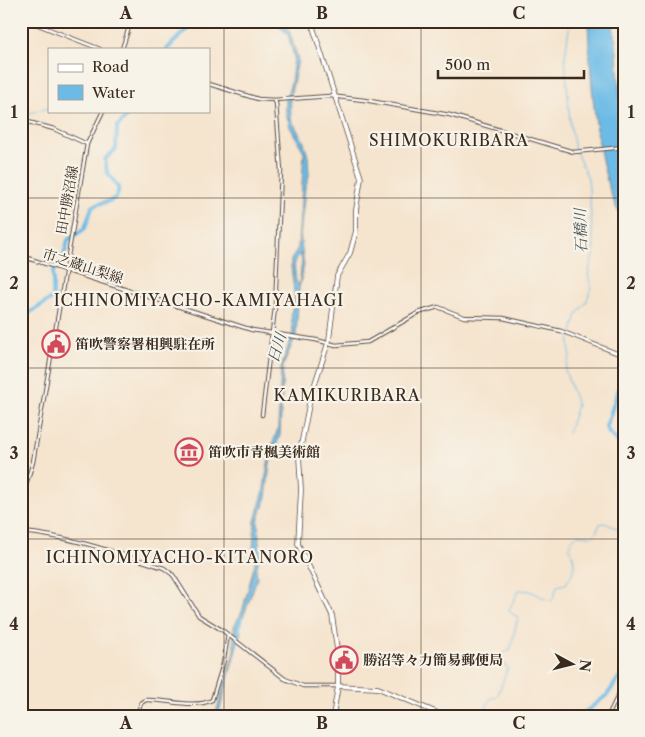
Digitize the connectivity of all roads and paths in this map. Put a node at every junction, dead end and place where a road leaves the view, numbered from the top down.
1 (28, 21) edge
2 (131, 21) edge
3 (310, 21) edge
4 (97, 48) edge
5 (122, 48) edge
6 (210, 84) edge
7 (335, 96) junction
8 (274, 100) junction
9 (103, 112) edge
10 (21, 120) edge
11 (87, 144) junction
12 (624, 147) edge
13 (21, 256) edge
14 (66, 271) junction
15 (272, 334) junction
16 (328, 343) junction
17 (624, 356) edge
18 (262, 416) dead end
19 (21, 501) edge
20 (21, 532) edge
21 (21, 608) edge
22 (229, 636) junction
23 (21, 655) edge
24 (624, 683) edge
25 (338, 686) junction
26 (137, 716) edge
27 (333, 716) edge
28 (445, 716) edge
29 (608, 716) edge

1 - 4 street
2 - 5 street
3 - 7 main road
6 - 8 street
7 - 8 street
7 - 12 street
7 - 16 main road
8 - 15 street
9 - 11 street, 田中勝沼線
10 - 11 street
11 - 14 street, 田中勝沼線
13 - 14 street, 市之蔵山梨線
14 - 15 street, 市之蔵山梨線
14 - 19 street, 田中勝沼線
15 - 16 street, 市之蔵山梨線
15 - 18 street
16 - 17 street, 市之蔵山梨線
16 - 25 main road
20 - 22 street
21 - 23 street
22 - 25 street
22 - 26 street
24 - 29 street
25 - 27 main road
25 - 28 main road

